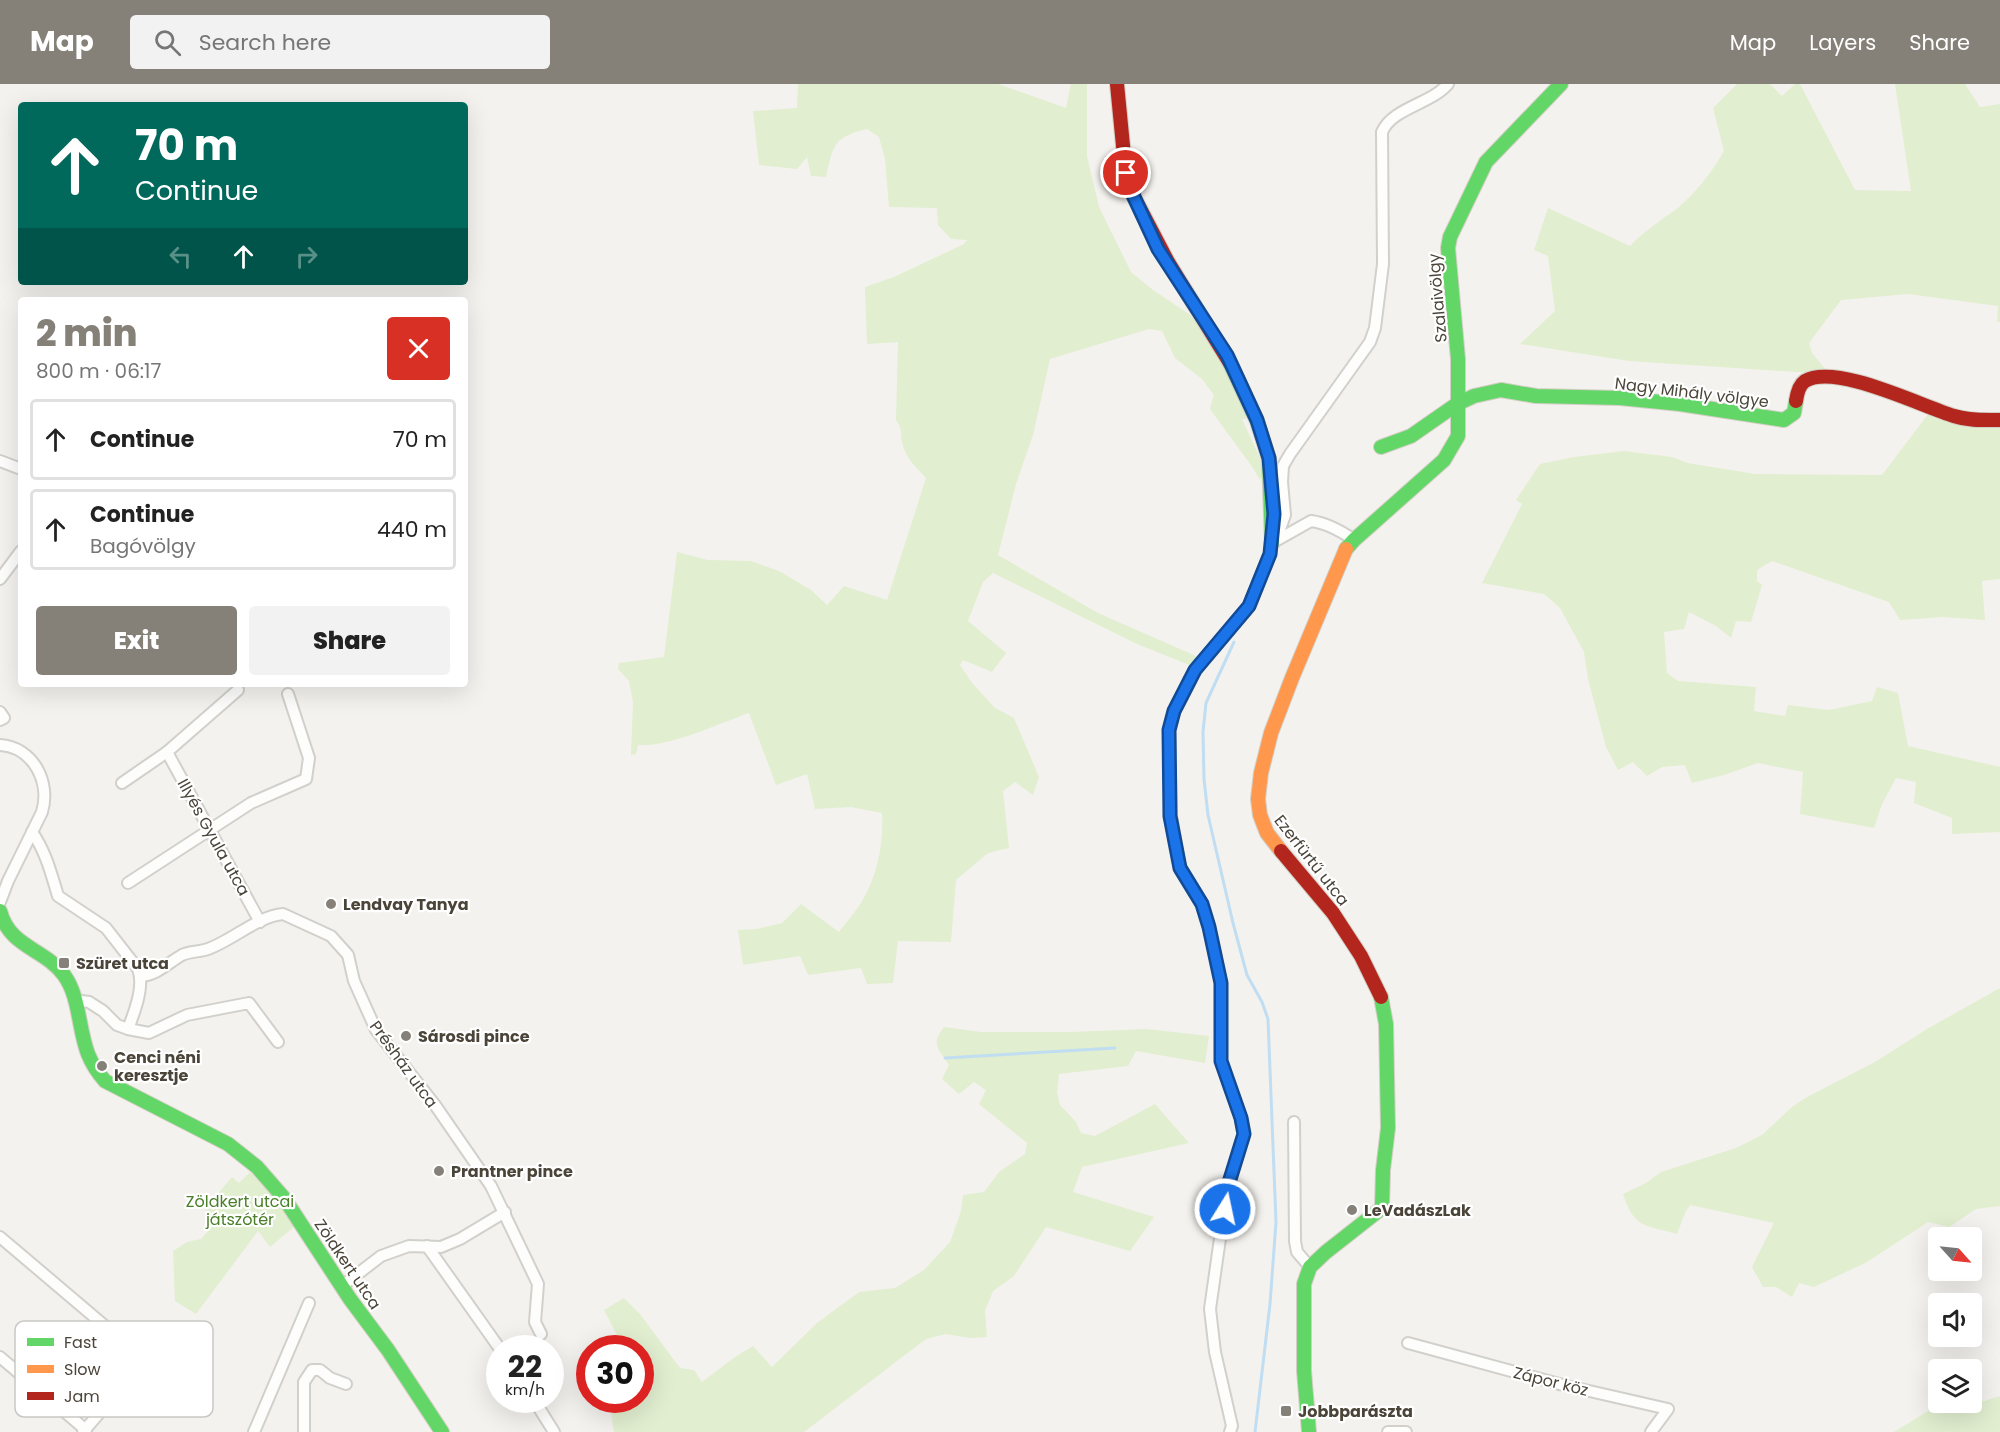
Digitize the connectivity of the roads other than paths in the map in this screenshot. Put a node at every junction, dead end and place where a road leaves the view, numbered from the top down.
1 (1117, 84) edge
2 (1448, 84) edge
3 (1561, 84) edge
4 (1457, 404) junction
5 (2000, 420) edge
6 (1381, 447) dead end
7 (0, 461) edge
8 (18, 468) edge
9 (1275, 538) junction
10 (1354, 540) junction
11 (18, 555) edge
12 (0, 579) edge
13 (238, 690) dead end
14 (288, 693) dead end
15 (0, 712) edge
16 (0, 720) edge
17 (0, 744) edge
18 (167, 752) junction
19 (122, 783) dead end
20 (210, 829) junction
21 (32, 831) junction
22 (129, 883) dead end
23 (1, 894) edge
24 (0, 911) edge
25 (260, 922) junction
26 (141, 976) junction
27 (74, 1000) junction
28 (128, 1029) junction
29 (278, 1042) dead end
30 (1294, 1122) dead end
31 (505, 1212) junction
32 (0, 1237) edge
33 (427, 1246) junction
34 (1310, 1267) junction
35 (342, 1287) junction
36 (309, 1303) dead end
37 (99, 1321) edge
38 (541, 1334) dead end
39 (490, 1335) edge
40 (1408, 1343) dead end
41 (0, 1357) edge
42 (15, 1370) edge
43 (346, 1384) dead end
44 (542, 1413) edge
45 (69, 1417) edge
46 (97, 1417) edge
47 (85, 1431) edge
48 (254, 1432) edge
49 (304, 1432) edge
50 (442, 1432) edge
51 (554, 1432) edge
52 (1230, 1432) edge
53 (1309, 1432) edge
54 (1388, 1432) edge
55 (1406, 1432) edge
56 (1651, 1432) edge

1 - 9 street
2 - 9 street
3 - 4 street, Szalaivölgy
4 - 5 street, Nagy Mihály völgye
4 - 6 street
4 - 10 street, Ezerfürtű utca
7 - 8 street
9 - 10 street
9 - 52 street
10 - 34 street, Ezerfürtű utca
11 - 12 street
13 - 18 street
14 - 20 street
15 - 16 street
17 - 21 street
18 - 19 street
18 - 20 street, Illyés Gyula utca
20 - 22 street
20 - 25 street, Illyés Gyula utca
21 - 23 street
21 - 26 street
24 - 27 street, Zöldkert utca
25 - 26 street, Présház utca
25 - 31 street, Présház utca
26 - 28 street
27 - 28 street
27 - 35 street, Zöldkert utca
28 - 29 street
30 - 34 street
31 - 33 street
31 - 38 street, Présház utca
32 - 37 street
33 - 35 street
33 - 39 street
34 - 53 street
35 - 50 street, Zöldkert utca
36 - 48 street
40 - 56 street, Zápor köz
41 - 42 street
43 - 49 street
44 - 51 street
45 - 47 street
46 - 47 street
54 - 55 street

